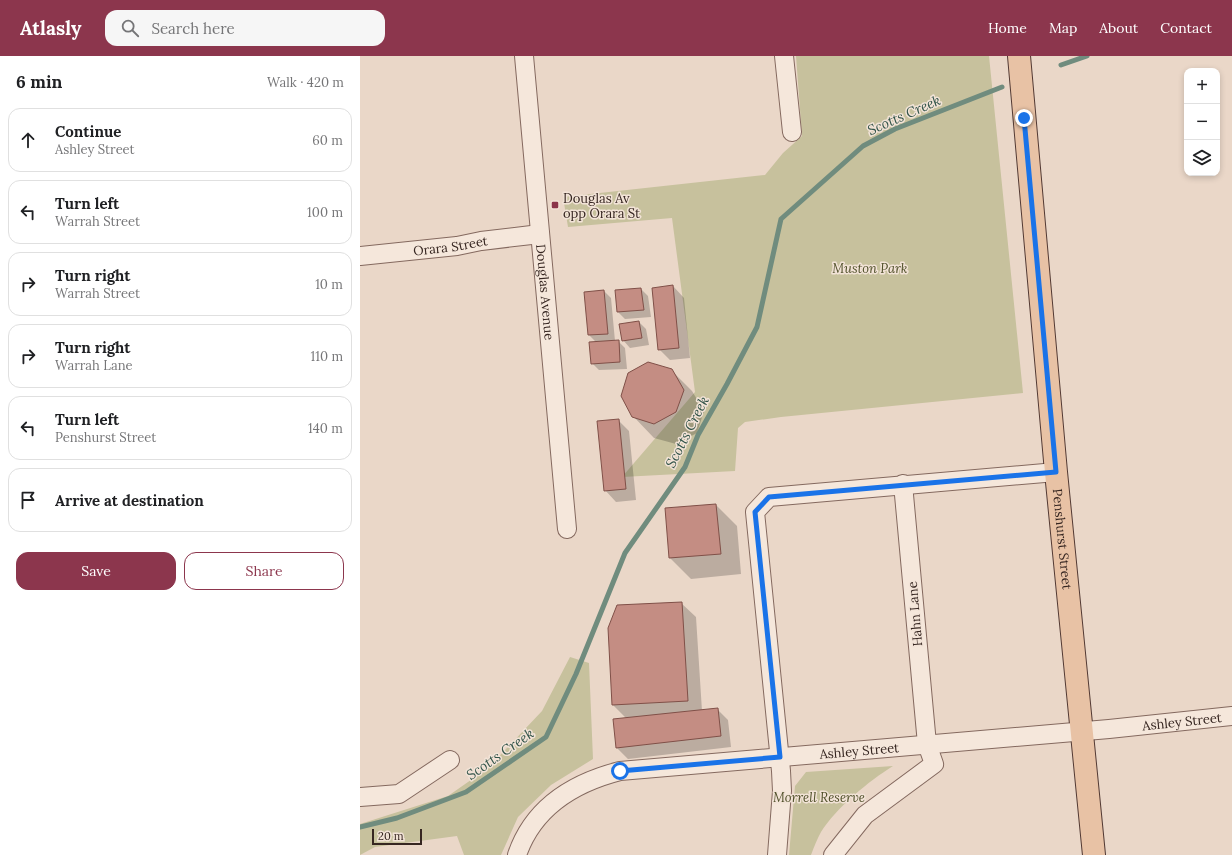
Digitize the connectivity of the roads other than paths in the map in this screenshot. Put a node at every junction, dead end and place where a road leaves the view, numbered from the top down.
1 (524, 56) edge
2 (784, 56) edge
3 (1019, 56) edge
4 (792, 132) dead end
5 (540, 234) junction
6 (360, 256) edge
7 (1056, 472) junction
8 (903, 484) junction
9 (567, 529) dead end
10 (1232, 716) edge
11 (1082, 731) junction
12 (927, 744) junction
13 (780, 757) junction
14 (450, 760) dead end
15 (360, 797) edge
16 (518, 853) edge
17 (777, 855) edge
18 (833, 855) edge
19 (1094, 855) edge

1 - 5 street, Douglas Avenue
2 - 4 street
3 - 7 main road, Penshurst Street
5 - 6 street, Orara Street
5 - 9 street, Douglas Avenue
7 - 8 street
7 - 11 main road, Penshurst Street
8 - 12 street, Hahn Lane
8 - 13 street
10 - 11 street, Ashley Street
11 - 12 street, Ashley Street
11 - 19 main road, Penshurst Street
12 - 13 street, Ashley Street
12 - 18 street, Hahn Lane
13 - 16 street, Ashley Street
13 - 17 street
14 - 15 street

